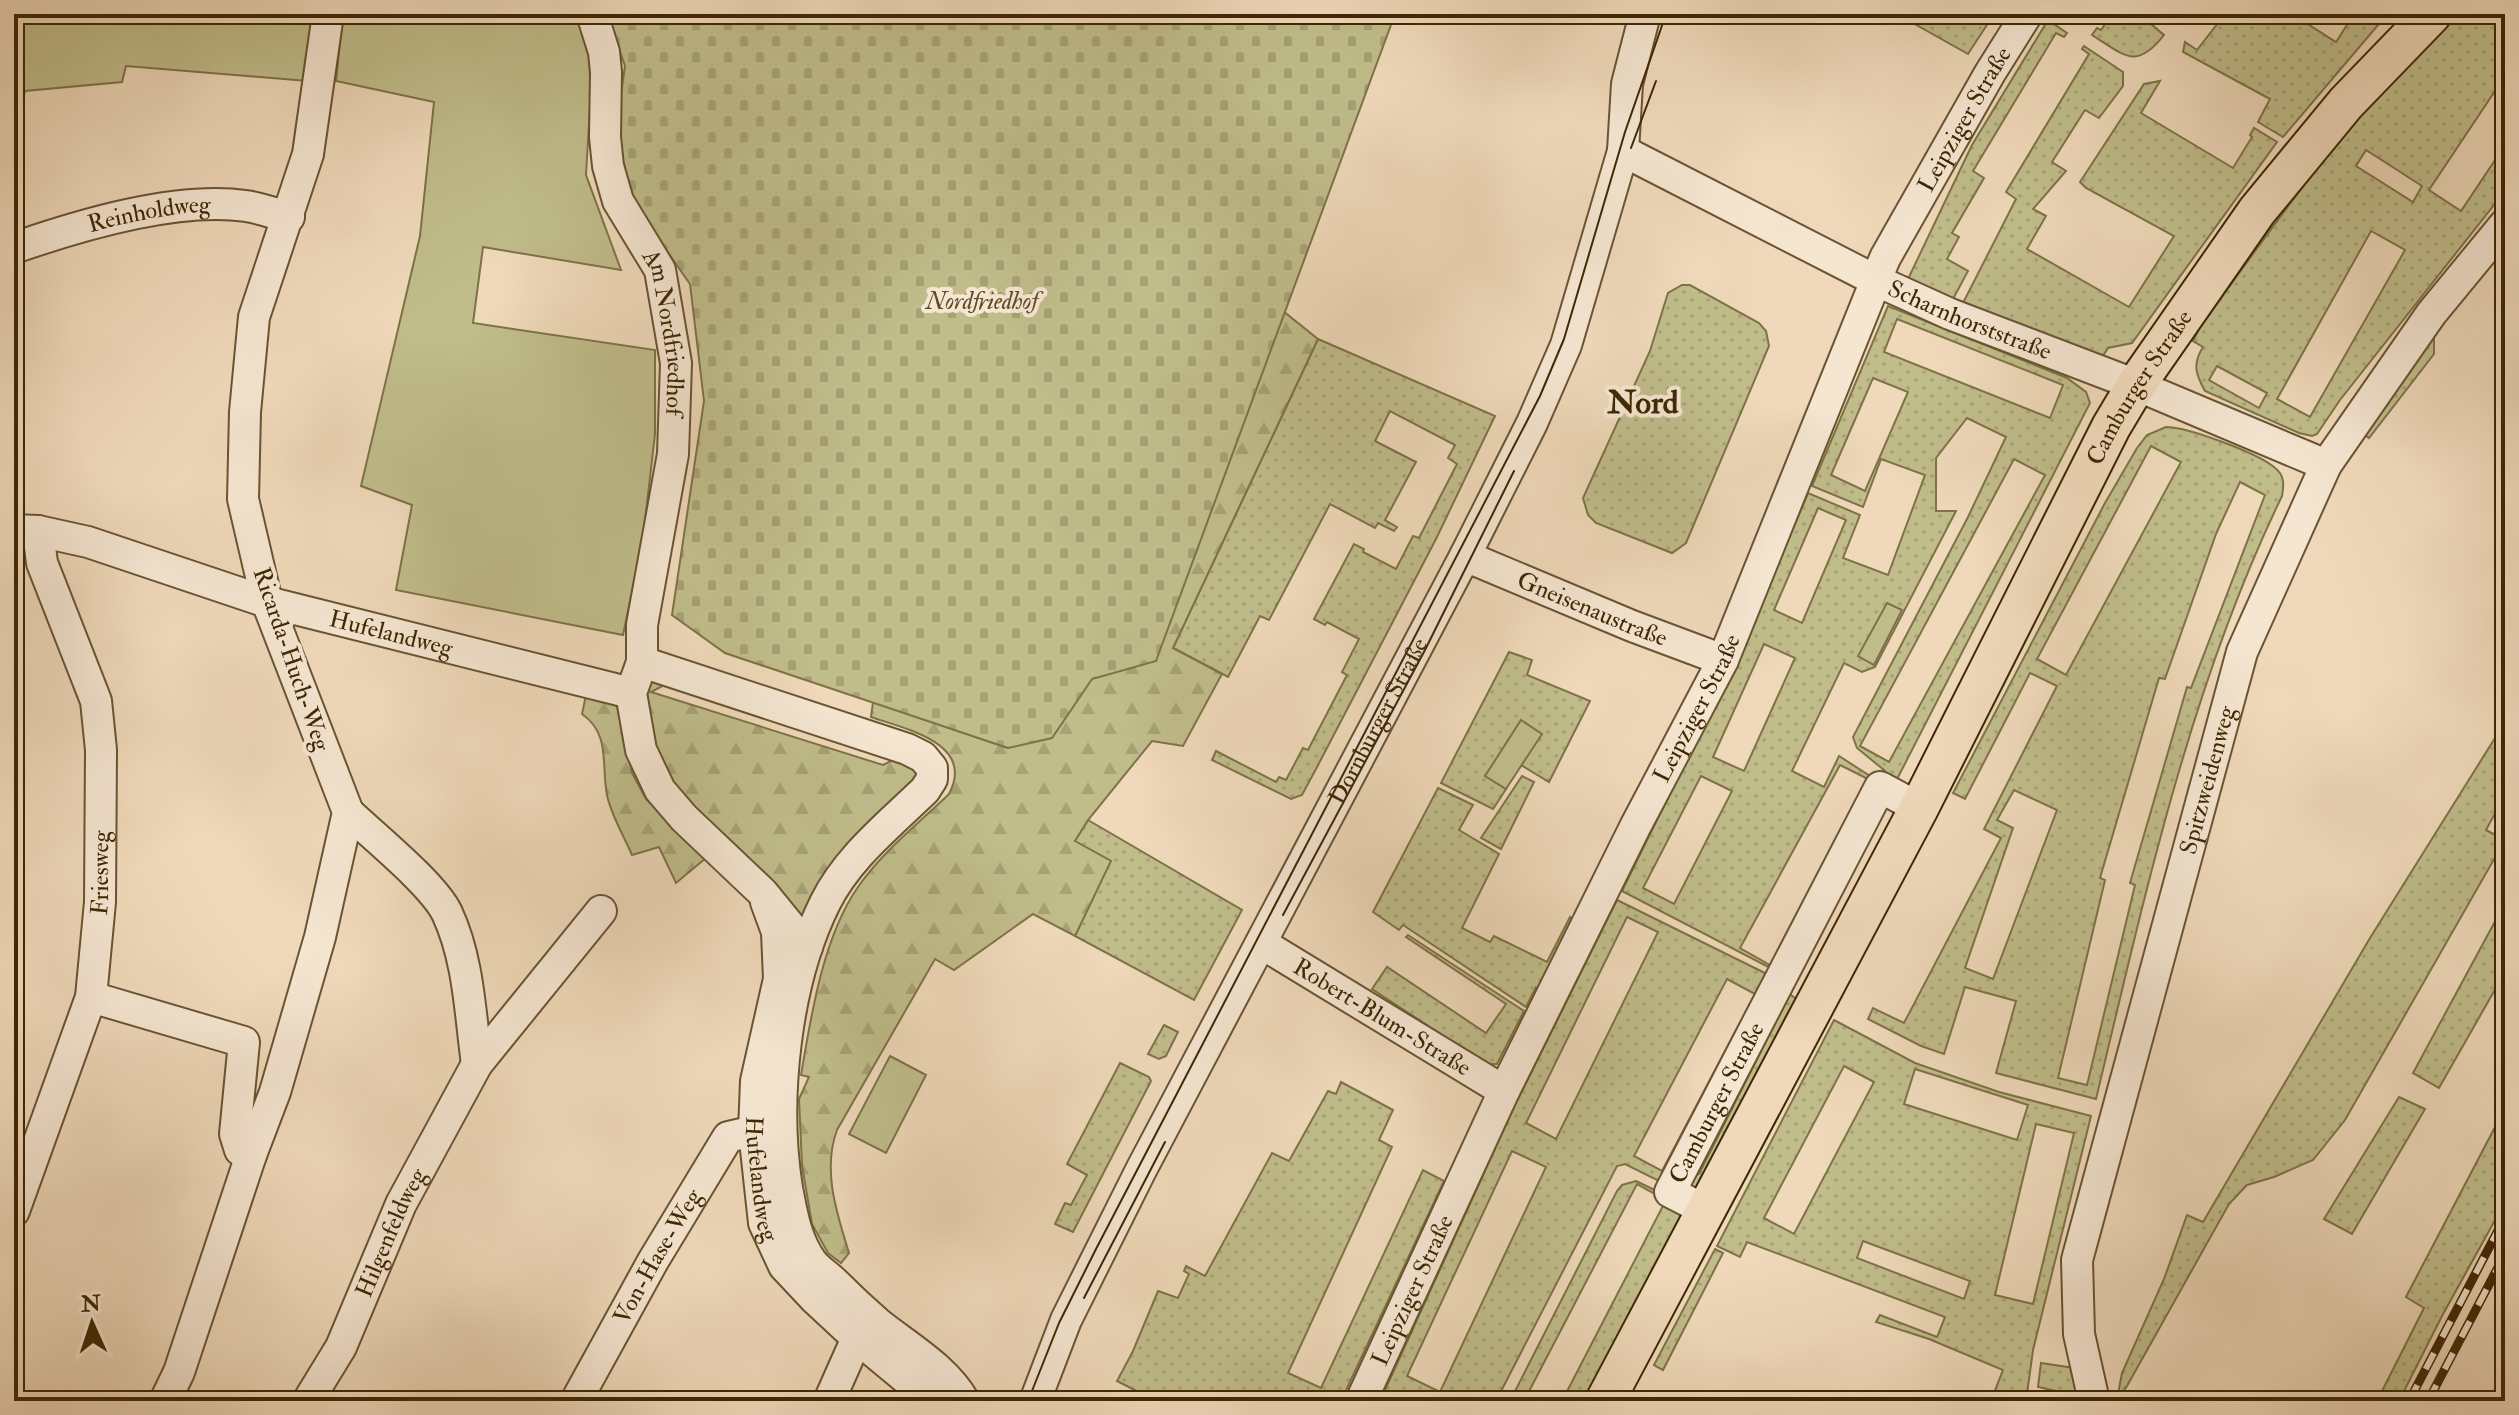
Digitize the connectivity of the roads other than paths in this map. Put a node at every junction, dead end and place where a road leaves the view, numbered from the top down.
1 (328, 14) edge
2 (592, 14) edge
3 (1645, 14) edge
4 (2027, 14) edge
5 (2432, 14) edge
6 (1623, 151) junction
7 (289, 217) junction
8 (2505, 224) edge
9 (14, 248) edge
10 (1875, 280) junction
11 (2136, 385) junction
12 (2326, 465) junction
13 (26, 530) edge
14 (1465, 556) junction
15 (267, 602) junction
16 (1723, 660) junction
17 (642, 662) junction
18 (631, 693) junction
19 (1919, 808) junction
20 (348, 812) junction
21 (763, 893) junction
22 (601, 911) dead end
23 (1261, 943) junction
24 (807, 947) junction
25 (1780, 978) junction
26 (91, 997) junction
27 (1817, 1002) junction
28 (477, 1064) junction
29 (1504, 1091) junction
30 (754, 1131) junction
31 (251, 1155) junction
32 (1705, 1210) junction
33 (14, 1211) edge
34 (865, 1328) junction
35 (165, 1401) edge
36 (308, 1401) edge
37 (576, 1401) edge
38 (829, 1401) edge
39 (933, 1401) edge
40 (964, 1401) edge
41 (1035, 1401) edge
42 (1361, 1401) edge
43 (1605, 1401) edge
44 (2094, 1401) edge

1 - 7 street, Ricarda-Huch-Weg
2 - 17 street, Am Nordfriedhof
3 - 6 street, Dornburger Straße
4 - 10 street, Leipziger Straße
5 - 11 main road, Camburger Straße
6 - 10 street, Scharnhorststraße
6 - 14 street, Dornburger Straße
7 - 9 street, Reinholdweg
7 - 15 street, Ricarda-Huch-Weg
8 - 12 street, Spitzweidenweg
10 - 11 street, Scharnhorststraße
10 - 16 street, Leipziger Straße
11 - 12 street, Scharnhorststraße
11 - 19 main road, Camburger Straße
12 - 44 street, Spitzweidenweg
13 - 15 street, Hufelandweg
13 - 26 street, Friesweg
14 - 16 street, Gneisenaustraße
14 - 23 street, Dornburger Straße
15 - 18 street, Hufelandweg
15 - 20 street, Ricarda-Huch-Weg
16 - 29 street, Leipziger Straße
17 - 18 street, Hufelandweg
17 - 24 street, Hufelandweg
18 - 21 street, Hufelandweg
19 - 25 street, Camburger Straße
19 - 27 main road, Camburger Straße
20 - 28 street
20 - 31 street
21 - 24 street, Hufelandweg
21 - 30 street, Hufelandweg
22 - 28 street, Hilgenfeldweg
23 - 29 street, Robert-Blum-Straße
23 - 41 street, Dornburger Straße
24 - 34 street, Hufelandweg
25 - 27 street
25 - 32 street, Camburger Straße
26 - 31 street
26 - 33 street, Friesweg
27 - 32 main road, Camburger Straße
28 - 36 street, Hilgenfeldweg
29 - 42 street, Leipziger Straße
30 - 34 street, Hufelandweg
30 - 37 street, Von-Hase-Weg
31 - 35 street
32 - 43 main road, Camburger Straße
34 - 38 street
34 - 39 street, Hufelandweg
34 - 40 street, Hufelandweg

